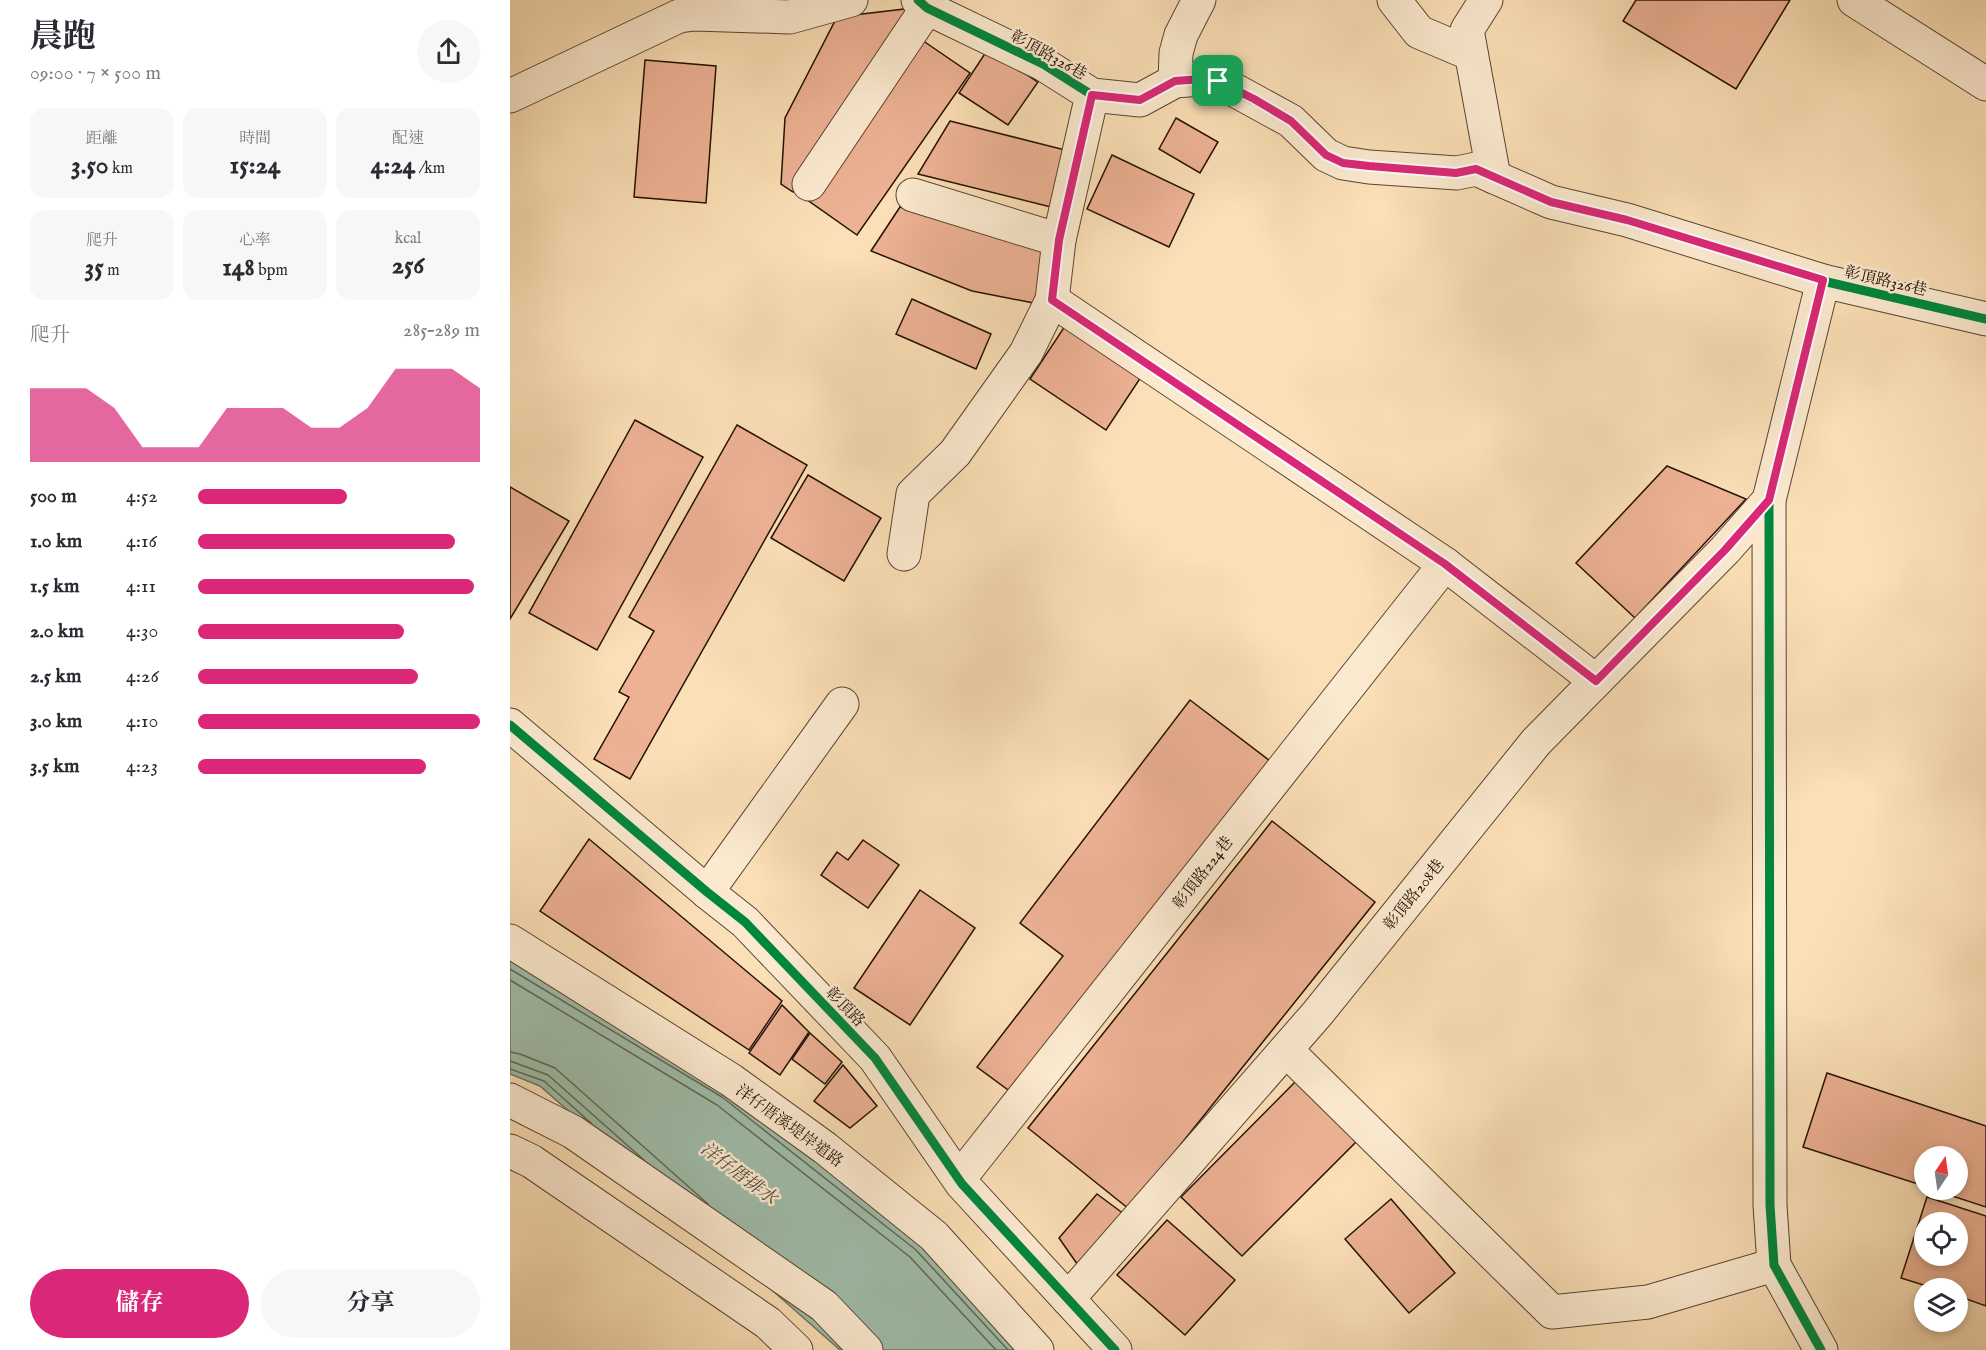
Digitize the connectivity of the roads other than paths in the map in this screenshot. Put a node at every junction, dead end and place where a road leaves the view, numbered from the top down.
1 (851, 0) edge
2 (1199, 0) edge
3 (1394, 0) edge
4 (1486, 0) edge
5 (1854, 0) edge
6 (923, 4) edge
7 (1471, 54) junction
8 (1175, 81) junction
9 (1986, 84) edge
10 (1092, 95) junction
11 (510, 96) edge
12 (1494, 177) junction
13 (809, 184) dead end
14 (913, 195) dead end
15 (1059, 240) junction
16 (1823, 280) junction
17 (1052, 300) junction
18 (1986, 319) edge
19 (1769, 500) junction
20 (904, 554) dead end
21 (1445, 564) junction
22 (1596, 681) junction
23 (842, 704) dead end
24 (510, 725) edge
25 (707, 892) junction
26 (510, 941) edge
27 (1286, 1050) junction
28 (510, 1100) edge
29 (510, 1151) edge
30 (959, 1179) junction
31 (1774, 1265) junction
32 (1068, 1299) junction
33 (796, 1350) edge
34 (866, 1350) edge
35 (1037, 1350) edge
36 (1115, 1350) edge
37 (1821, 1350) edge

1 - 11 street
2 - 8 street
3 - 7 street
4 - 7 street
5 - 9 street
6 - 10 street, 彰頂路326巷
6 - 13 street
7 - 12 street
8 - 10 street, 彰頂路326巷
8 - 12 street, 彰頂路326巷
10 - 15 street
12 - 16 street, 彰頂路326巷
14 - 15 street
15 - 17 street
16 - 18 street, 彰頂路326巷
16 - 19 street
17 - 20 street
17 - 21 street
19 - 22 street, 彰頂路208巷
19 - 31 street
21 - 22 street
21 - 30 street, 彰頂路224巷
22 - 27 street, 彰頂路208巷
23 - 25 street
24 - 25 street, 彰頂路
25 - 30 street, 彰頂路
26 - 35 street, 洋仔厝溪堤岸道路
27 - 31 street
27 - 32 street, 彰頂路208巷
28 - 34 street
29 - 33 street
30 - 32 street, 彰頂路
31 - 37 street
32 - 36 street, 彰頂路

